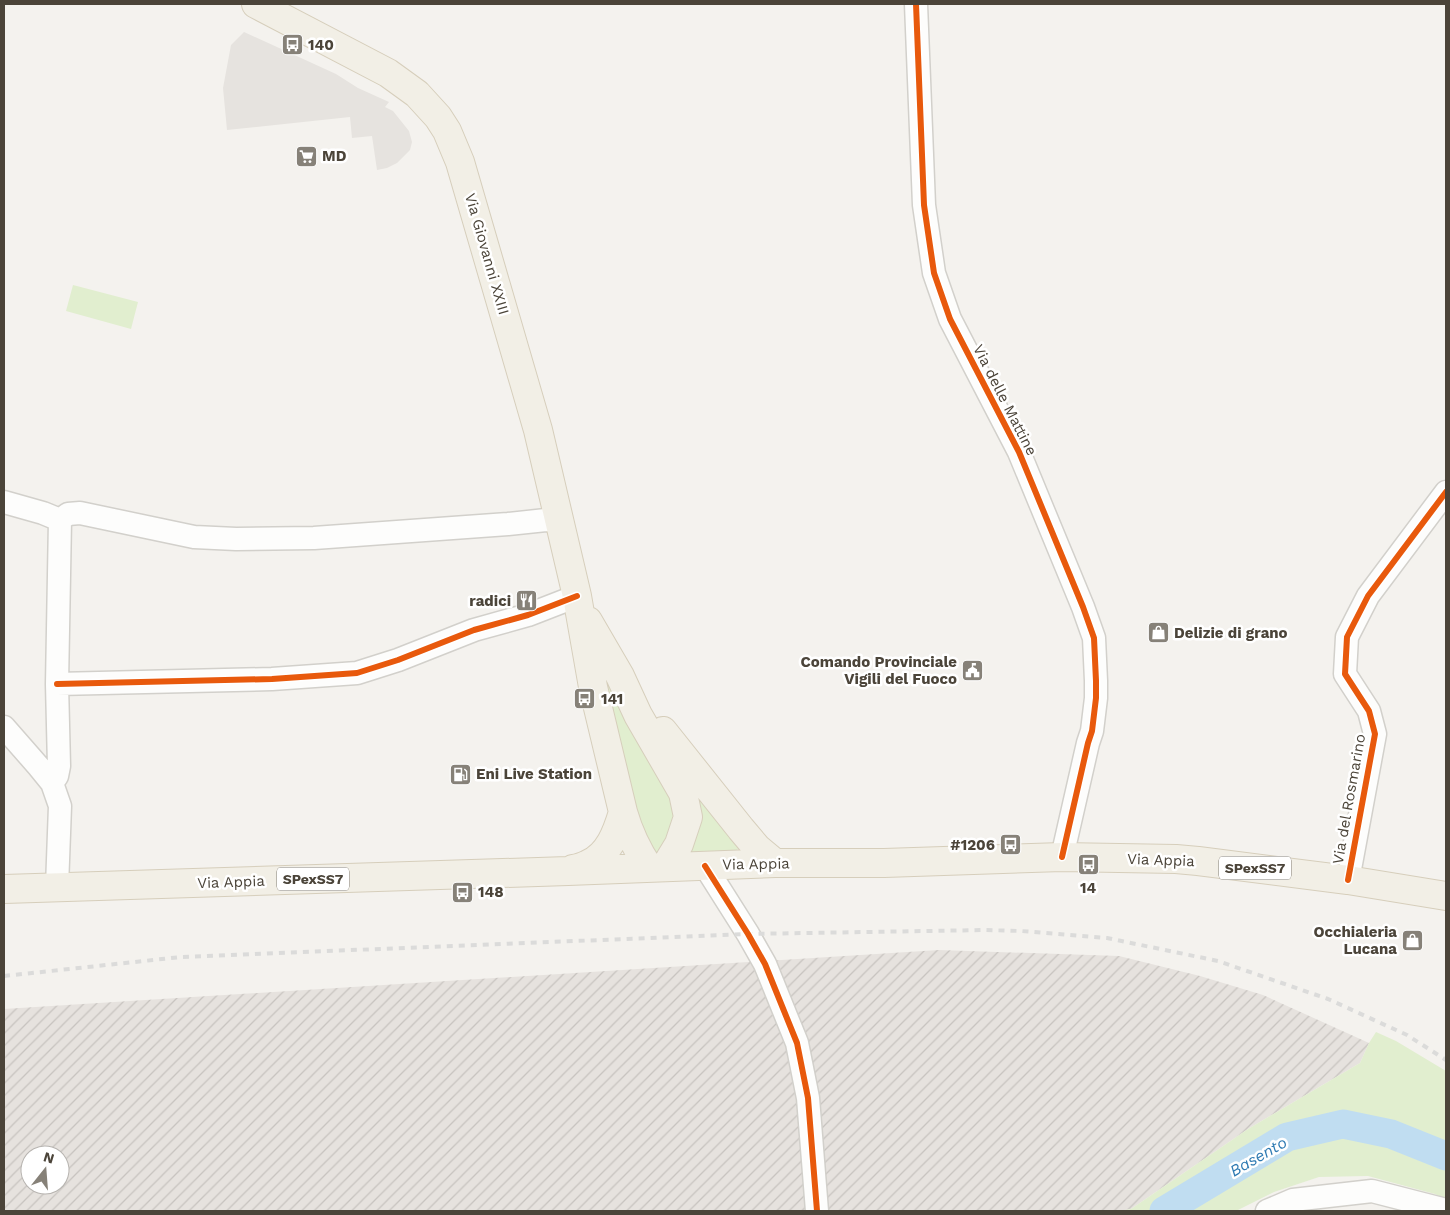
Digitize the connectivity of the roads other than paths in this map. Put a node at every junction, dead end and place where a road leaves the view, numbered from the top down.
1 (256, 4) edge
2 (916, 4) edge
3 (1446, 492) edge
4 (4, 502) edge
5 (60, 520) junction
6 (559, 522) junction
7 (578, 601) junction
8 (620, 676) junction
9 (57, 684) junction
10 (4, 727) edge
11 (52, 783) junction
12 (622, 812) junction
13 (1062, 857) junction
14 (774, 863) junction
15 (705, 866) junction
16 (657, 868) junction
17 (568, 871) junction
18 (1348, 880) junction
19 (57, 887) junction
20 (4, 889) edge
21 (1446, 896) edge
22 (1446, 1210) edge
23 (817, 1211) edge
24 (1267, 1211) edge

1 - 6 main road, Via Giovanni XXIII
2 - 13 street, Via delle Mattine
3 - 18 street, Via del Rosmarino
4 - 5 street
5 - 6 street
5 - 9 street
6 - 7 main road, Via Giovanni XXIII
7 - 8 main road
7 - 9 street
7 - 12 main road
8 - 14 main road
8 - 16 main road
9 - 11 street
10 - 11 street
11 - 19 street
12 - 16 main road
12 - 17 main road
13 - 14 main road, Via Appia / SPexSS7
13 - 18 main road, Via Appia / SPexSS7
14 - 15 main road, Via Appia / SPexSS7
15 - 16 main road, Via Appia / SPexSS7
15 - 23 street
16 - 17 main road, Via Appia / SPexSS7
17 - 19 main road, Via Appia / SPexSS7
18 - 21 main road, Via Appia / SPexSS7
19 - 20 main road, Via Appia / SPexSS7
22 - 24 street

